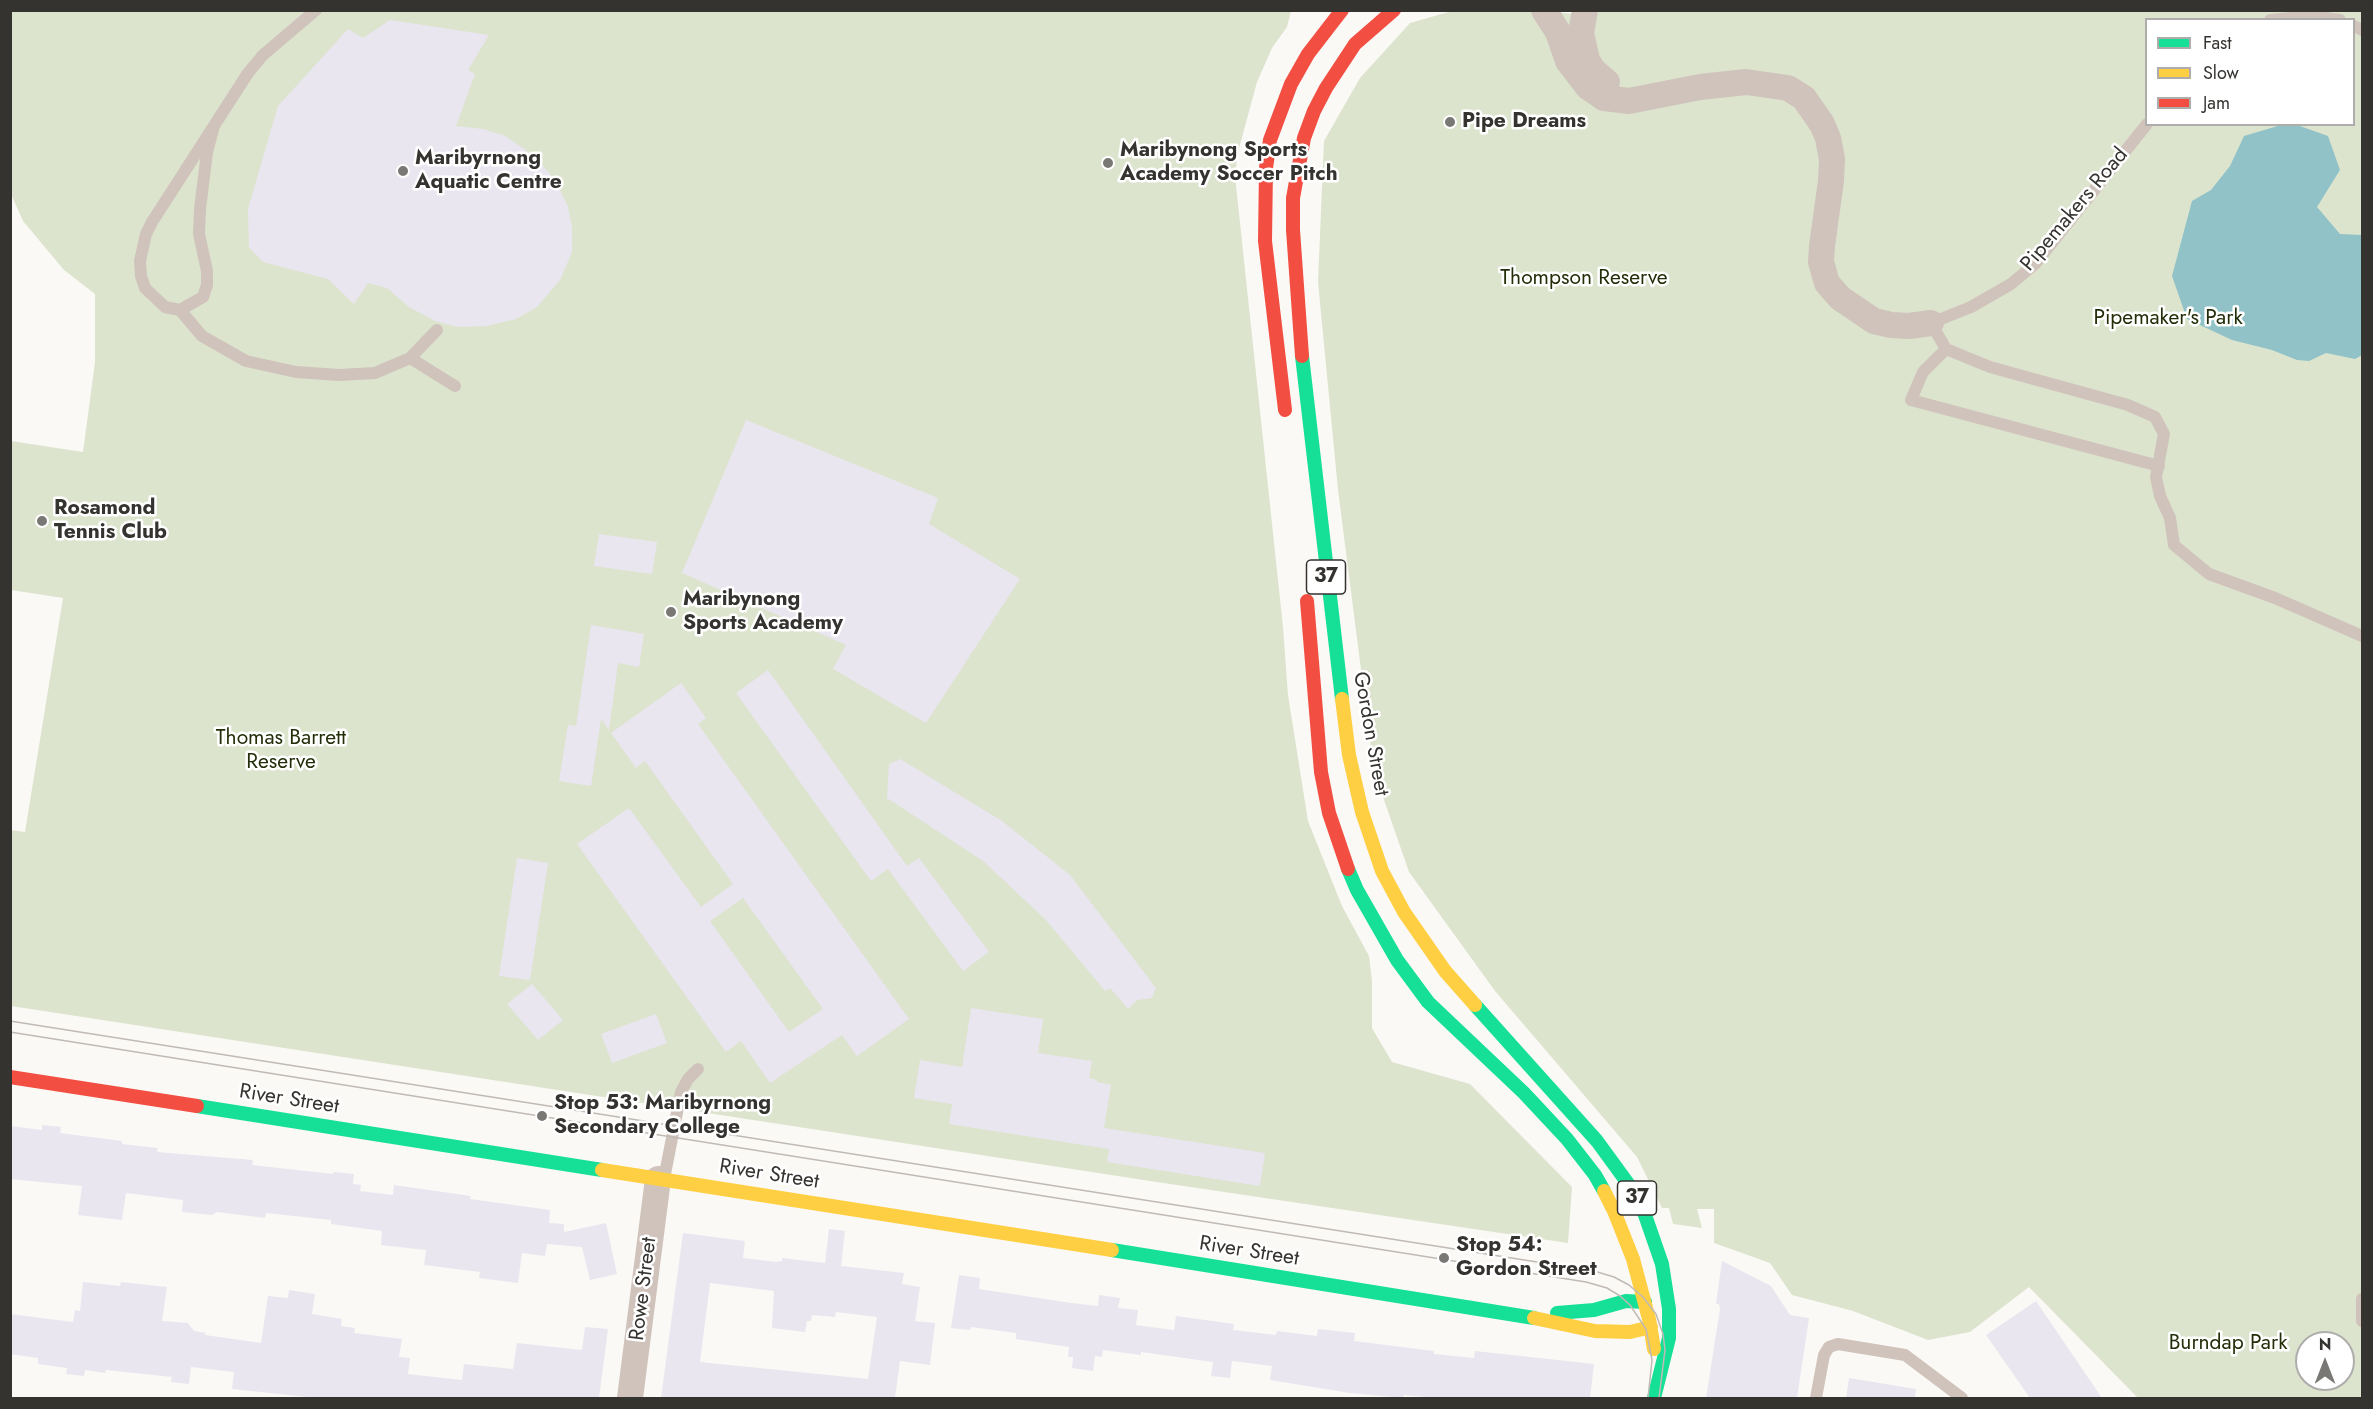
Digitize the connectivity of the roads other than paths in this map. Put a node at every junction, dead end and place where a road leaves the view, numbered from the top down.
1 (316, 10) edge
2 (1316, 10) edge
3 (1342, 10) edge
4 (1394, 10) edge
5 (1544, 10) edge
6 (1585, 10) edge
7 (2291, 18) edge
8 (2326, 18) edge
9 (1308, 54) junction
10 (1657, 96) junction
11 (214, 126) junction
12 (2145, 126) edge
13 (180, 310) junction
14 (1931, 323) junction
15 (437, 330) dead end
16 (1946, 349) junction
17 (410, 358) junction
18 (454, 386) dead end
19 (1286, 420) dead end
20 (2159, 466) junction
21 (1305, 586) dead end
22 (2362, 636) edge
23 (1434, 956) junction
24 (1428, 1002) junction
25 (698, 1069) dead end
26 (10, 1077) edge
27 (661, 1180) junction
28 (2362, 1299) edge
29 (1645, 1302) junction
30 (1669, 1312) junction
31 (1522, 1315) junction
32 (2362, 1321) edge
33 (1651, 1327) junction
34 (630, 1398) edge
35 (1653, 1398) edge
36 (1816, 1398) edge
37 (1962, 1398) edge

1 - 11 lane
2 - 9 street
3 - 9 main road
4 - 23 main road, Gordon Street / 37
5 - 10 street, Pipemakers Road
6 - 10 street
7 - 8 lane
9 - 19 main road
10 - 14 street, Pipemakers Road
11 - 13 lane
11 - 13 lane
12 - 14 lane, Pipemakers Road
13 - 17 lane
14 - 16 lane
15 - 17 lane
16 - 20 lane
16 - 20 lane
17 - 18 lane
20 - 22 lane
21 - 24 main road, 37
23 - 24 main road
23 - 30 main road, Gordon Street / 37
24 - 29 main road, 37
25 - 27 lane
26 - 27 main road, River Street
27 - 31 main road, River Street
27 - 34 street, Rowe Street
28 - 32 lane
29 - 30 main road, River Street
29 - 31 main road, River Street
29 - 33 main road, 37
30 - 33 main road
30 - 35 main road, Gordon Street / 37
31 - 33 main road, River Street
33 - 35 main road, Gordon Street / 37
36 - 37 lane

